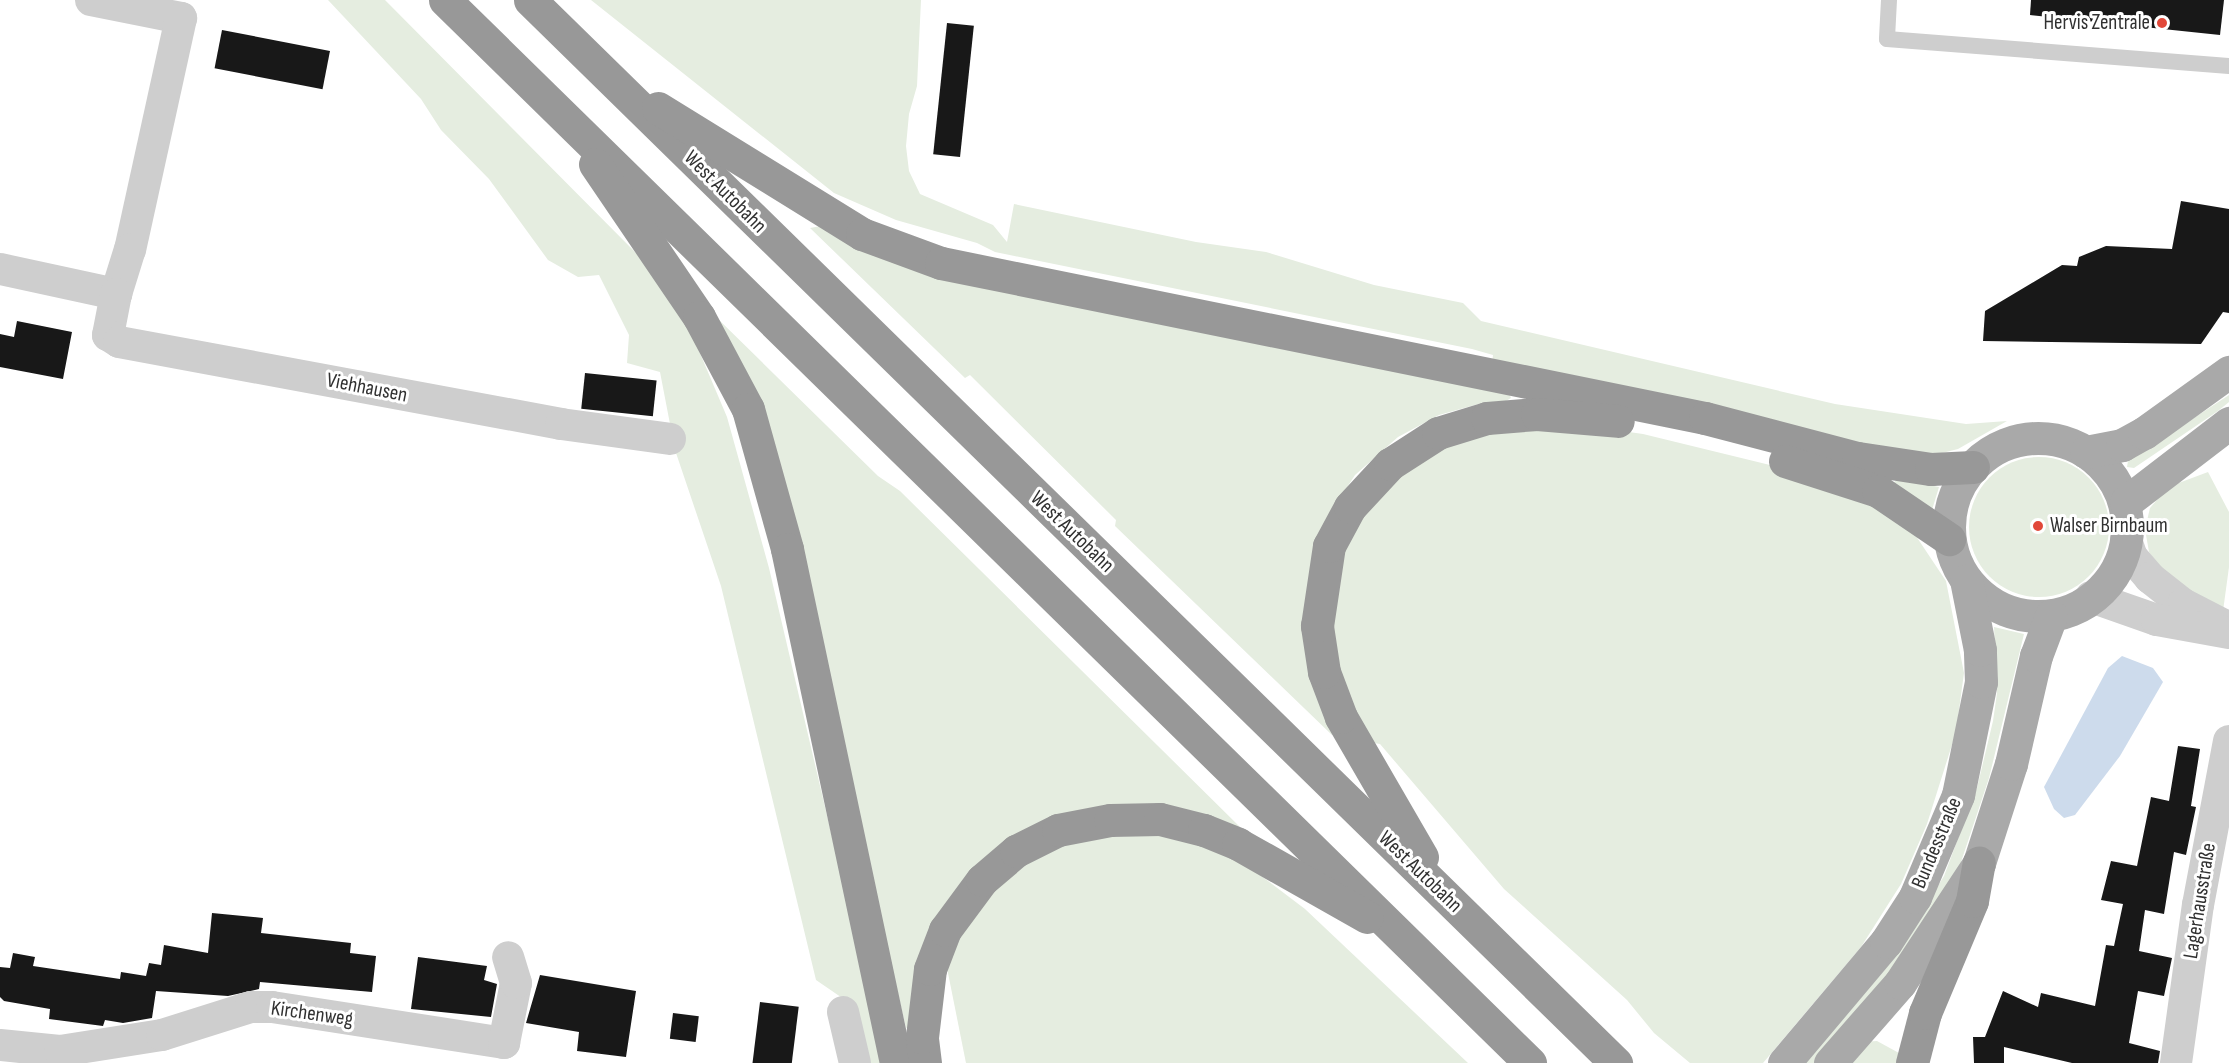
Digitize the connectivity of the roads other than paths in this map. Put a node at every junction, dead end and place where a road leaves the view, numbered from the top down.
1 (91, 0) edge
2 (445, 0) edge
3 (530, 0) edge
4 (1889, 0) edge
5 (2229, 66) edge
6 (608, 77) junction
7 (565, 117) junction
8 (0, 269) edge
9 (116, 294) junction
10 (2229, 372) edge
11 (2229, 423) edge
12 (670, 439) dead end
13 (2086, 452) junction
14 (1973, 466) junction
15 (2126, 502) junction
16 (1949, 539) junction
17 (2126, 540) junction
18 (1966, 580) junction
19 (2091, 597) junction
20 (2051, 616) junction
21 (2229, 626) edge
22 (2229, 633) edge
23 (2229, 741) edge
24 (1979, 863) junction
25 (1444, 894) junction
26 (1402, 937) junction
27 (508, 957) dead end
28 (843, 1012) dead end
29 (0, 1045) edge
30 (855, 1063) edge
31 (896, 1063) edge
32 (925, 1063) edge
33 (1530, 1063) edge
34 (1616, 1063) edge
35 (1784, 1063) edge
36 (1830, 1063) edge
37 (1912, 1063) edge
38 (2176, 1063) edge

1 - 9 street, Viehhausen
2 - 7 highway
3 - 6 highway, West Autobahn
4 - 5 lane
6 - 14 highway
6 - 25 highway, West Autobahn
7 - 26 highway
7 - 31 highway
8 - 9 street
9 - 12 street, Viehhausen
10 - 13 main road
11 - 15 main road
13 - 14 main road, Bundesstraße
13 - 15 main road, Bundesstraße
14 - 16 main road, Bundesstraße
15 - 17 main road, Bundesstraße
16 - 18 main road, Bundesstraße
16 - 25 highway
17 - 19 main road, Bundesstraße
17 - 21 street
18 - 20 main road, Bundesstraße
18 - 35 main road, Bundesstraße
19 - 20 main road, Bundesstraße
19 - 22 street
20 - 24 main road, Bundesstraße
23 - 38 street, Lagerhausstraße
24 - 36 main road, Bundesstraße
24 - 37 highway
25 - 34 highway, West Autobahn
26 - 32 highway
26 - 33 highway
27 - 29 street, Kirchenweg
28 - 30 street

